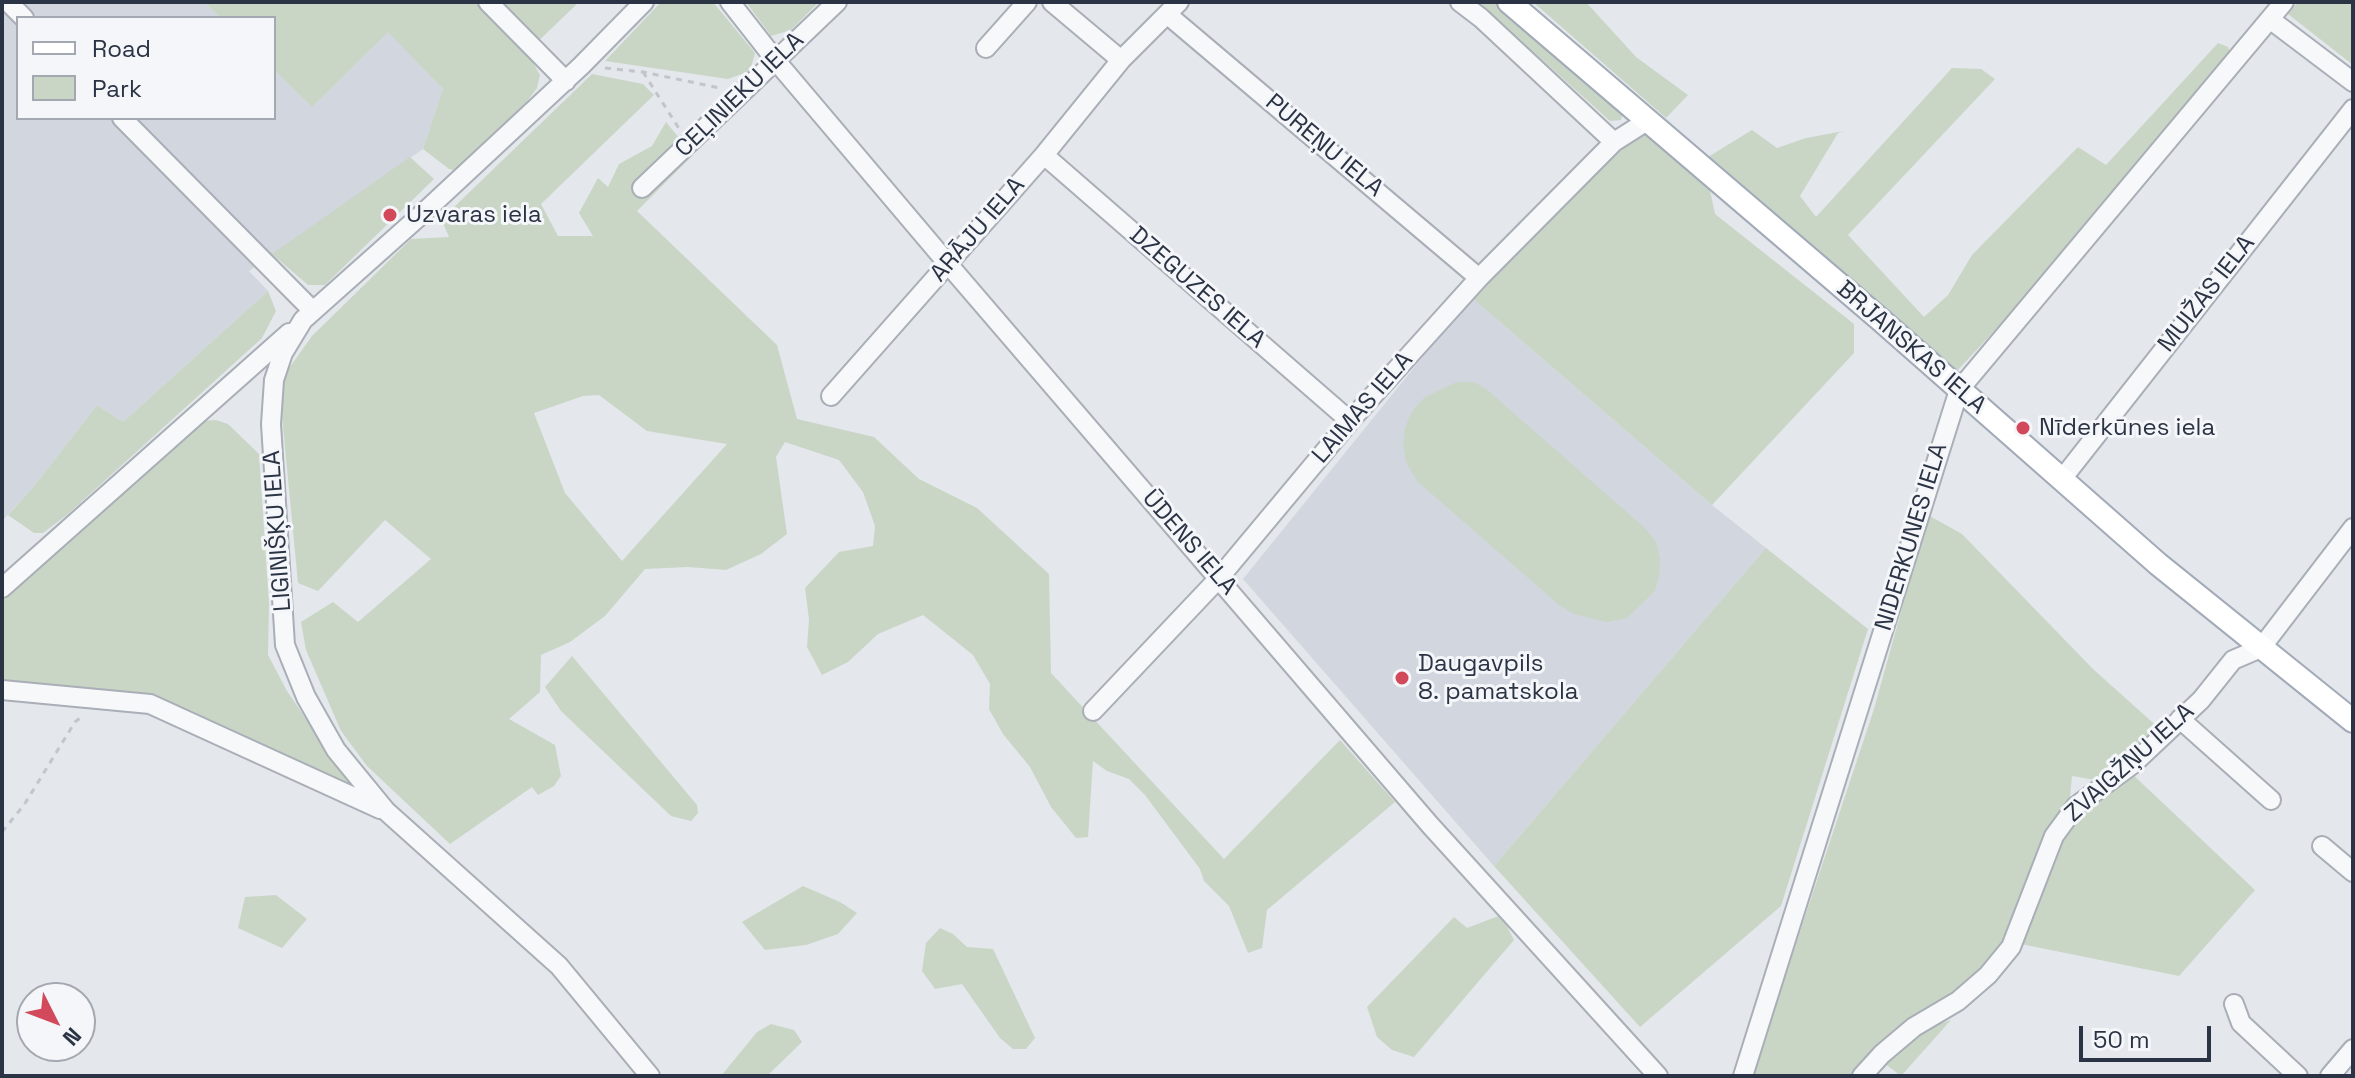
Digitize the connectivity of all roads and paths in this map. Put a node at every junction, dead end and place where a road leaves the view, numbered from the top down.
1 (488, 2) edge
2 (644, 2) edge
3 (730, 2) edge
4 (837, 2) edge
5 (1027, 2) edge
6 (1052, 2) edge
7 (1460, 2) edge
8 (1509, 2) edge
9 (2284, 2) edge
10 (1174, 8) edge
11 (2271, 20) junction
12 (986, 48) dead end
13 (1121, 60) junction
14 (777, 62) junction
15 (581, 66) junction
16 (643, 72) junction
17 (566, 81) junction
18 (2353, 82) edge
19 (744, 93) junction
20 (2353, 109) edge
21 (124, 120) edge
22 (1647, 121) junction
23 (1614, 142) junction
24 (689, 144) junction
25 (1044, 155) junction
26 (642, 188) dead end
27 (948, 264) junction
28 (1479, 278) junction
29 (308, 316) junction
30 (1959, 390) junction
31 (831, 396) dead end
32 (1350, 421) junction
33 (2062, 479) junction
34 (2353, 528) edge
35 (1219, 578) junction
36 (2, 588) edge
37 (2261, 648) junction
38 (2, 690) edge
39 (102, 700) junction
40 (1093, 711) dead end
41 (2180, 719) junction
42 (2353, 721) edge
43 (2271, 800) dead end
44 (386, 811) junction
45 (2, 832) edge
46 (2322, 846) dead end
47 (2353, 872) edge
48 (2234, 1004) dead end
49 (2353, 1049) edge
50 (650, 1076) edge
51 (1658, 1076) edge
52 (1743, 1076) edge
53 (1862, 1076) edge
54 (2298, 1076) edge
55 (2330, 1076) edge

1 - 17 street
2 - 15 street, LIGINIŠĶU IELA
3 - 14 street, ŪDENS IELA
4 - 14 street, CEĻINIEKU IELA
5 - 12 street
6 - 13 street
7 - 23 street
8 - 22 main road, BRJANSKAS IELA
9 - 11 street, NIDERKUNES IELA
10 - 13 street, ARĀJU IELA
10 - 28 street, PUREŅU IELA
11 - 18 street
11 - 30 street, NIDERKUNES IELA
13 - 25 street, ARĀJU IELA
14 - 19 street, CEĻINIEKU IELA
14 - 27 street, ŪDENS IELA
15 - 16 path
15 - 17 street, LIGINIŠĶU IELA
16 - 19 path
16 - 24 path
17 - 29 street, LIGINIŠĶU IELA
19 - 24 street, CEĻINIEKU IELA
20 - 33 street, MUIŽAS IELA
21 - 29 street
22 - 23 street, LAIMAS IELA
22 - 30 main road, BRJANSKAS IELA
23 - 28 street, LAIMAS IELA
24 - 26 street, CEĻINIEKU IELA
25 - 27 street, ARĀJU IELA
25 - 32 street, DZEGUZES IELA
27 - 31 street, ARĀJU IELA
27 - 35 street, ŪDENS IELA
28 - 32 street, LAIMAS IELA
29 - 36 street
29 - 44 street, LIGINIŠĶU IELA
30 - 33 main road, BRJANSKAS IELA
30 - 52 street, NIDERKUNES IELA
32 - 35 street, LAIMAS IELA
33 - 37 main road, BRJANSKAS IELA
34 - 37 street, ZVAIGŽŅU IELA
35 - 40 street, LAIMAS IELA
35 - 51 street, ŪDENS IELA
37 - 41 street, ZVAIGŽŅU IELA
37 - 42 main road, BRJANSKAS IELA
38 - 39 street
39 - 44 street
39 - 45 path
41 - 43 street
41 - 53 street, ZVAIGŽŅU IELA
44 - 50 street, LIGINIŠĶU IELA
46 - 47 street
48 - 54 street
49 - 55 street

